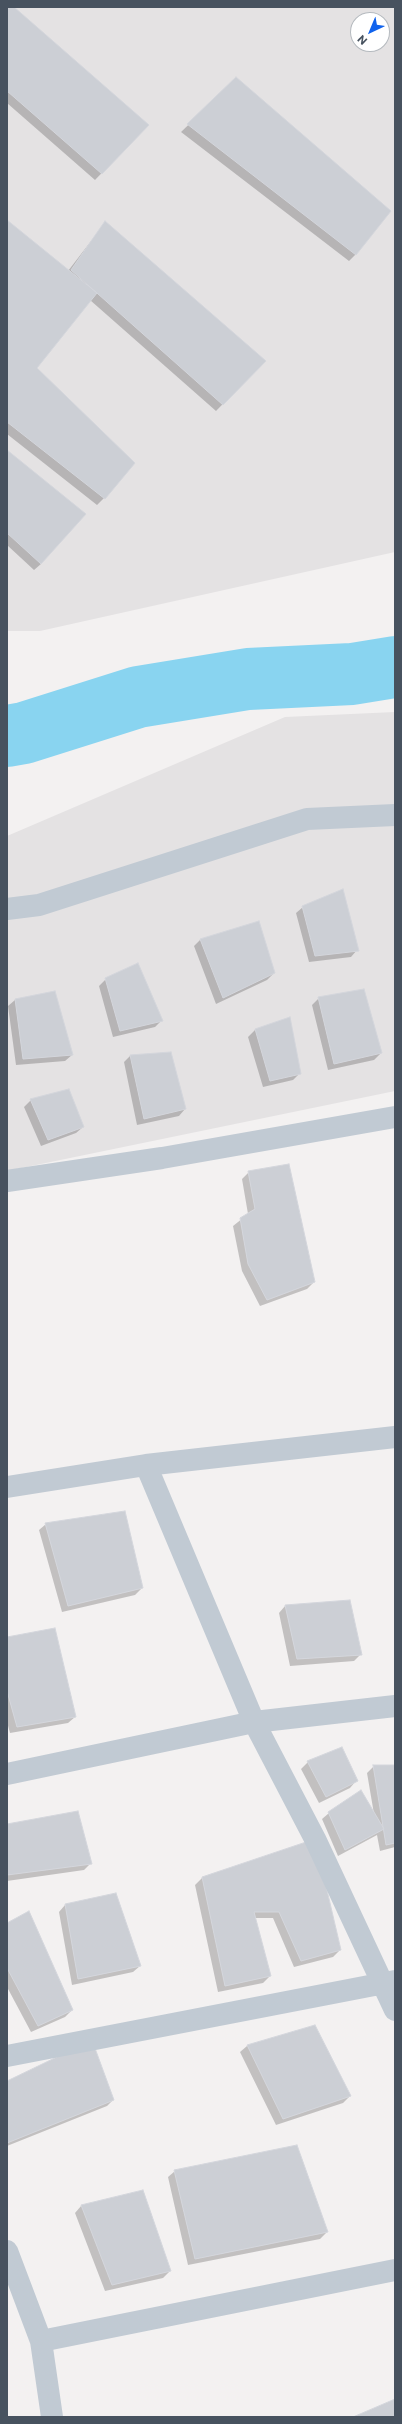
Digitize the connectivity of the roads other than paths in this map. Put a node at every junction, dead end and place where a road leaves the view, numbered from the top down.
1 (395, 815) edge
2 (7, 909) edge
3 (395, 1117) edge
4 (7, 1181) edge
5 (395, 1437) edge
6 (146, 1465) junction
7 (7, 1487) edge
8 (395, 1706) edge
9 (254, 1722) junction
10 (7, 1774) edge
11 (389, 1982) edge
12 (395, 2010) edge
13 (7, 2056) edge
14 (7, 2251) edge
15 (395, 2270) edge
16 (41, 2341) junction
17 (52, 2417) edge

1 - 2 street
3 - 4 street
5 - 6 street
6 - 7 street
6 - 9 street
8 - 9 street
9 - 10 street
9 - 11 street
11 - 12 street
11 - 13 street
14 - 16 street
15 - 16 street
16 - 17 street

